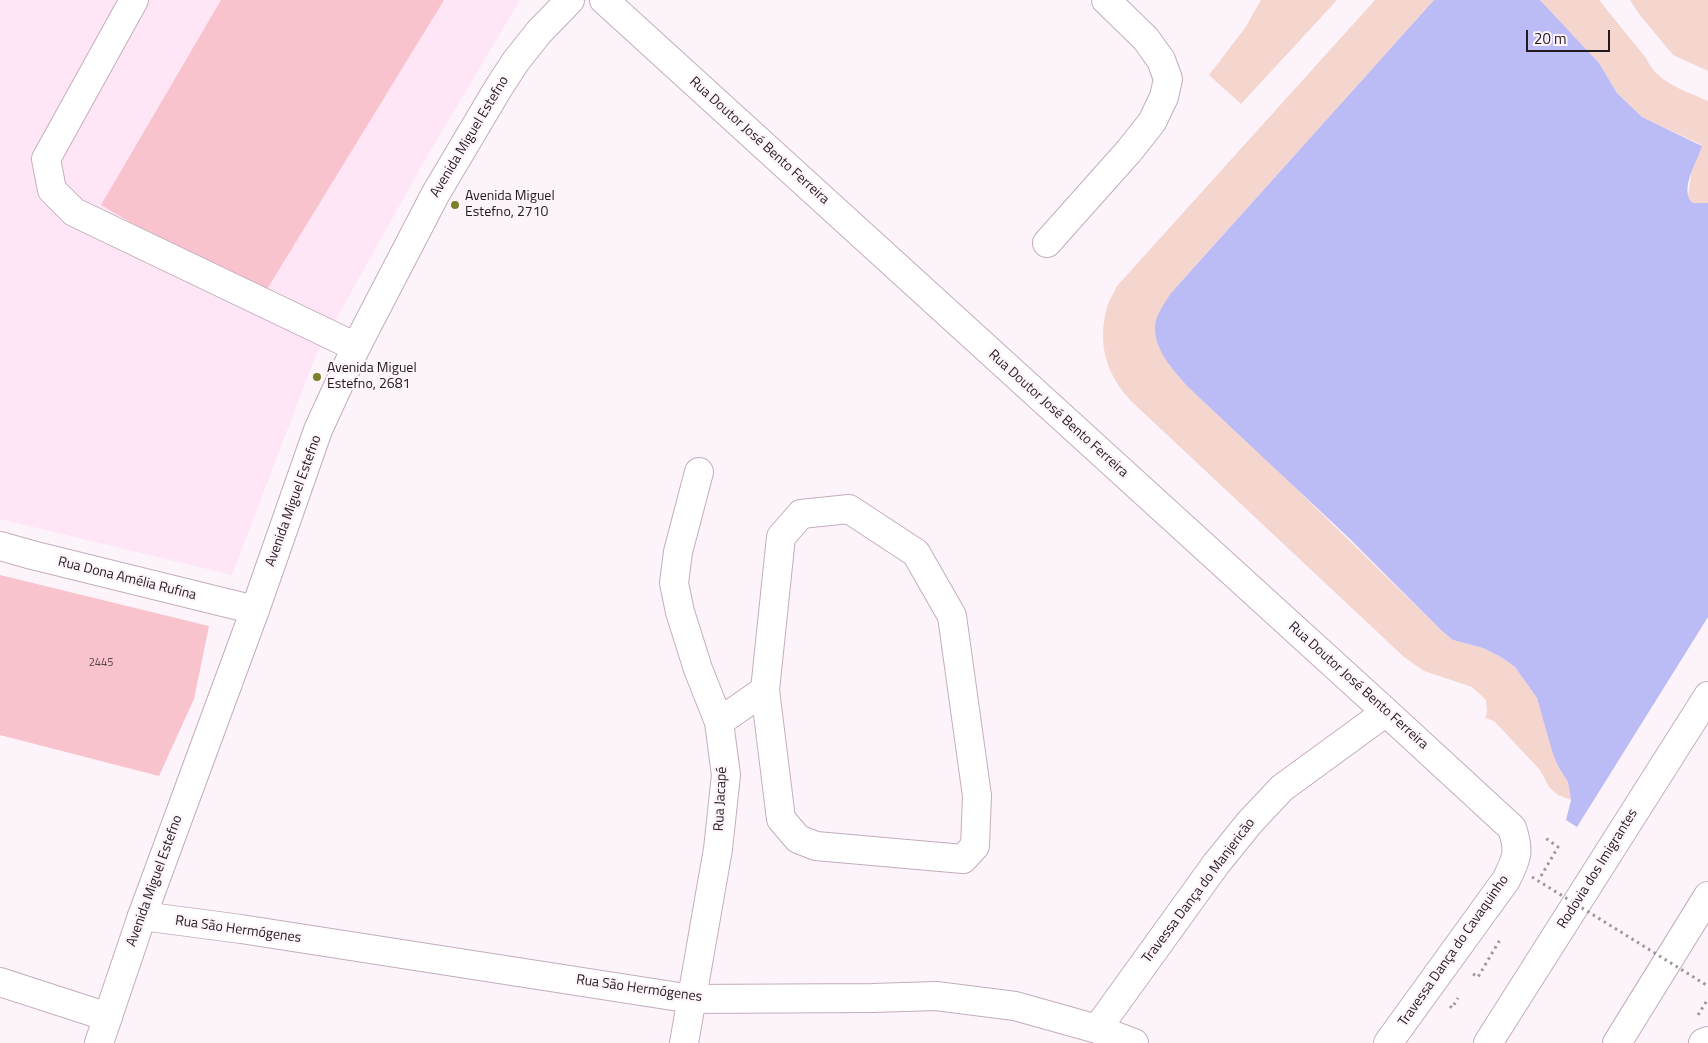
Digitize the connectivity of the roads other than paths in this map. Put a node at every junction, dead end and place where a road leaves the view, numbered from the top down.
1 (134, 0) edge
2 (570, 0) edge
3 (604, 0) edge
4 (1106, 0) edge
5 (1047, 243) dead end
6 (356, 347) junction
7 (699, 472) dead end
8 (0, 546) edge
9 (255, 610) junction
10 (764, 690) junction
11 (1708, 696) edge
12 (1386, 712) junction
13 (719, 722) junction
14 (1512, 828) joint
15 (1708, 896) edge
16 (142, 916) junction
17 (0, 982) edge
18 (692, 999) junction
19 (108, 1017) junction
20 (1097, 1029) junction
21 (1708, 1041) edge
22 (100, 1043) edge
23 (684, 1043) edge
24 (1134, 1043) edge
25 (1388, 1043) edge
26 (1488, 1043) edge
27 (1617, 1043) edge
28 (1703, 1043) edge

1 - 6 main road
2 - 6 main road, Avenida Miguel Estefno
3 - 12 main road, Rua Doutor José Bento Ferreira
4 - 5 main road
6 - 9 main road, Avenida Miguel Estefno
7 - 13 main road, Rua Jacapé
8 - 9 main road, Rua Dona Amélia Rufina
9 - 16 main road, Avenida Miguel Estefno
10 - 10 main road
10 - 13 main road
11 - 26 main road, Rodovia dos Imigrantes
12 - 14 main road, Rua Doutor José Bento Ferreira
12 - 20 main road, Travessa Dança do Manjericão
13 - 18 main road, Rua Jacapé
14 - 25 main road, Travessa Dança do Cavaquinho
15 - 27 main road
16 - 18 main road, Rua São Hermógenes
16 - 19 main road, Avenida Miguel Estefno
17 - 19 main road
18 - 20 main road, Rua São Hermógenes
18 - 23 main road, Rua Jacapé
19 - 22 main road, Avenida Miguel Estefno
20 - 24 main road, Rua São Hermógenes
21 - 28 main road

